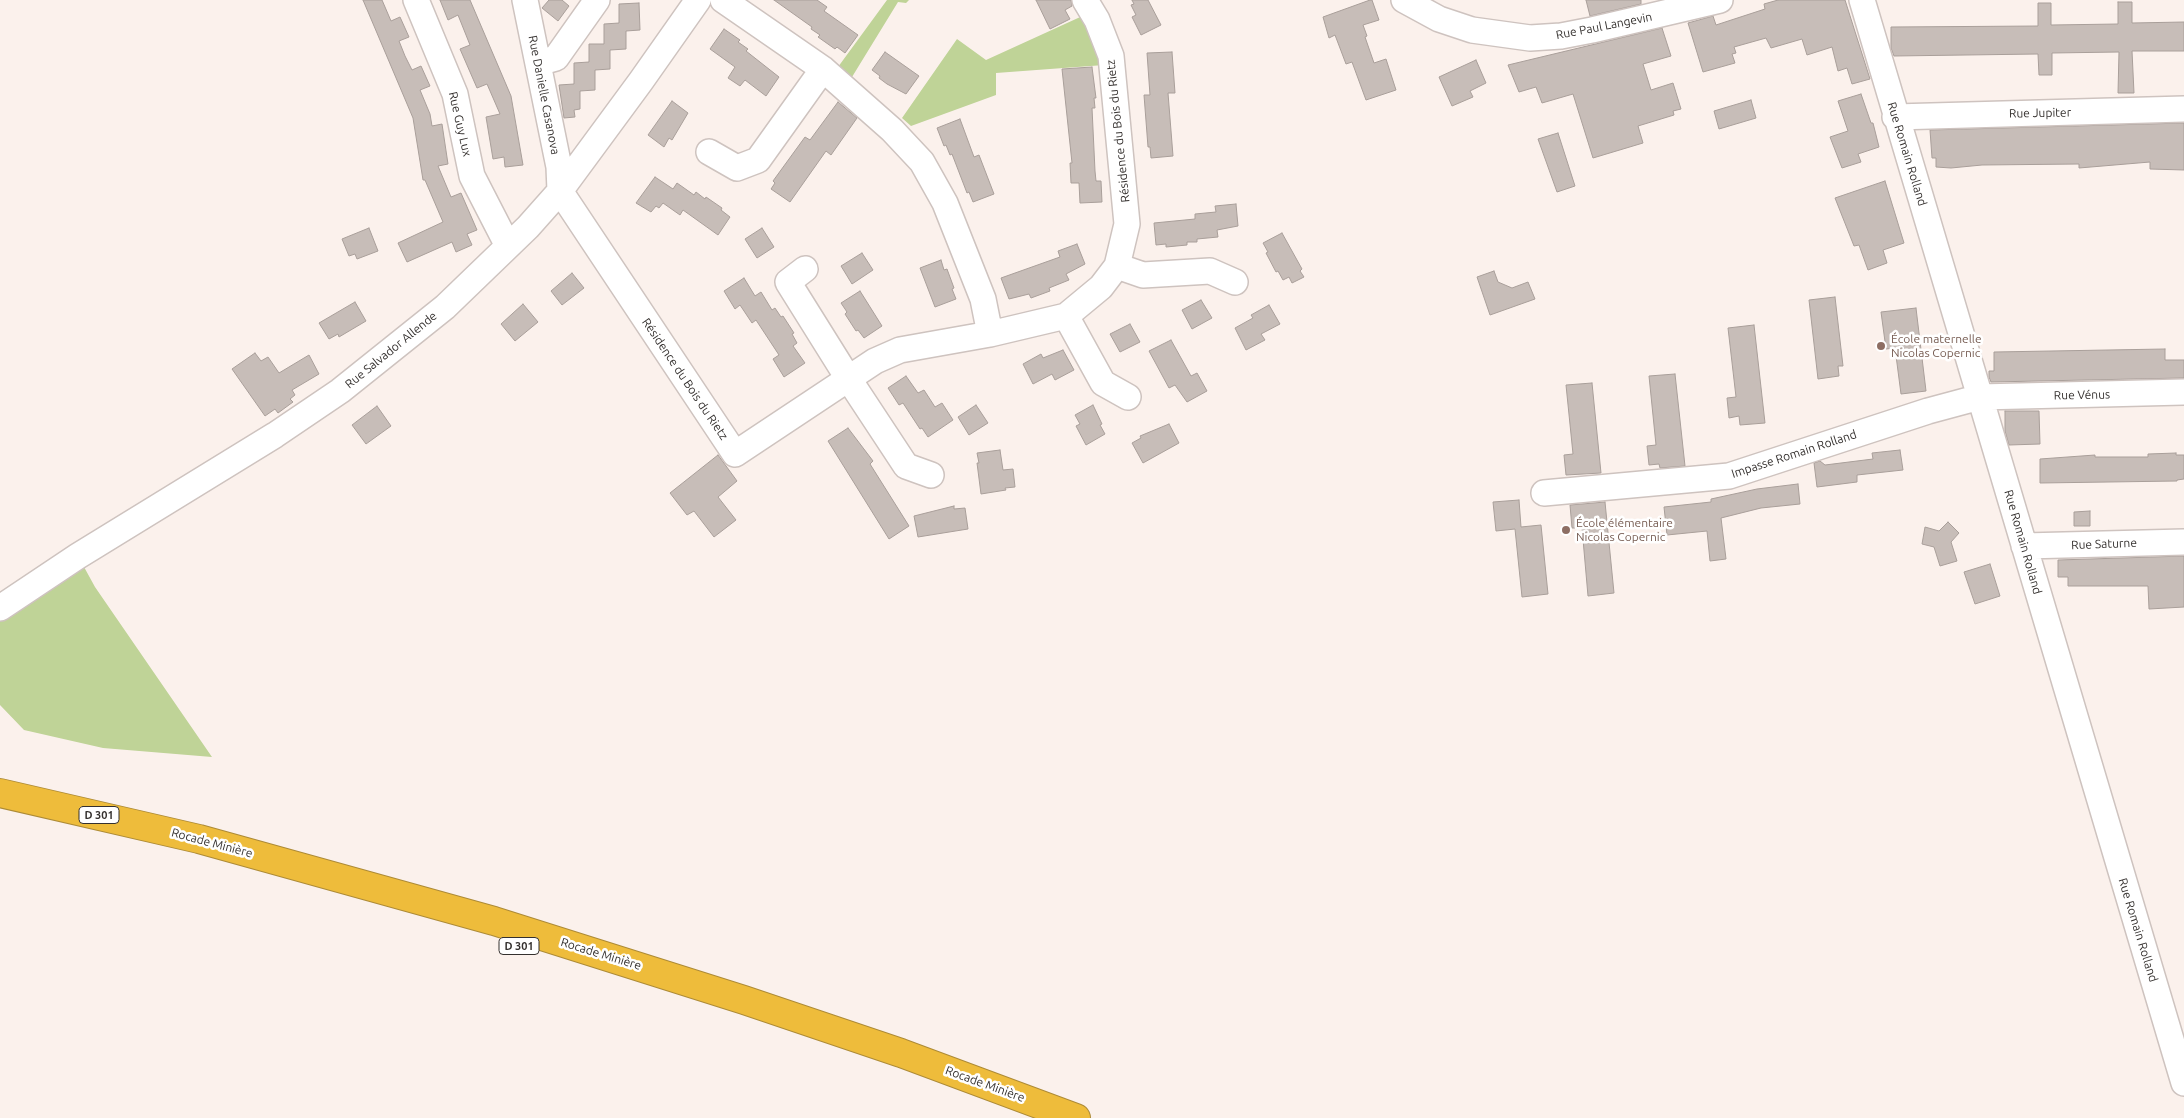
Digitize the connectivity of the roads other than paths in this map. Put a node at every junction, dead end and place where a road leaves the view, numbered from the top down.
1 (416, 0) edge
2 (525, 0) edge
3 (597, 0) edge
4 (698, 0) edge
5 (723, 0) edge
6 (1085, 0) edge
7 (1404, 0) edge
8 (1720, 0) edge
9 (1862, 0) edge
10 (538, 63) junction
11 (823, 69) junction
12 (2184, 109) edge
13 (1896, 117) junction
14 (708, 152) dead end
15 (560, 191) junction
16 (508, 246) junction
17 (1116, 266) junction
18 (805, 269) dead end
19 (1235, 282) dead end
20 (1066, 316) junction
21 (990, 334) junction
22 (848, 378) junction
23 (2184, 392) edge
24 (1128, 397) dead end
25 (1980, 397) junction
26 (931, 475) dead end
27 (1544, 492) dead end
28 (2184, 542) edge
29 (2024, 546) junction
30 (0, 608) edge
31 (0, 792) edge
32 (0, 808) edge
33 (2184, 1083) edge
34 (1028, 1118) edge
35 (1076, 1118) edge

1 - 16 street, Rue Guy Lux
2 - 10 street, Rue Danielle Casanova
3 - 10 street
4 - 15 street, Rue Salvador Allende
5 - 11 street
6 - 17 street, Résidence du Bois du Rietz
7 - 8 street, Rue Paul Langevin
9 - 13 street, Rue Romain Rolland
10 - 15 street, Rue Danielle Casanova
11 - 14 street
11 - 21 street
12 - 13 street, Rue Jupiter
13 - 25 street, Rue Romain Rolland
15 - 16 street, Rue Salvador Allende
15 - 22 street, Résidence du Bois du Rietz
16 - 30 street, Rue Salvador Allende
17 - 19 street
17 - 20 street, Résidence du Bois du Rietz
18 - 22 street
20 - 21 street, Résidence du Bois du Rietz
20 - 24 street
21 - 22 street, Résidence du Bois du Rietz
22 - 26 street
23 - 25 street, Rue Vénus
25 - 27 street, Impasse Romain Rolland
25 - 29 street, Rue Romain Rolland
28 - 29 street, Rue Saturne
29 - 33 street, Rue Romain Rolland
31 - 35 highway, Rocade Minière / D 301
32 - 34 highway, Rocade Minière / D 301

